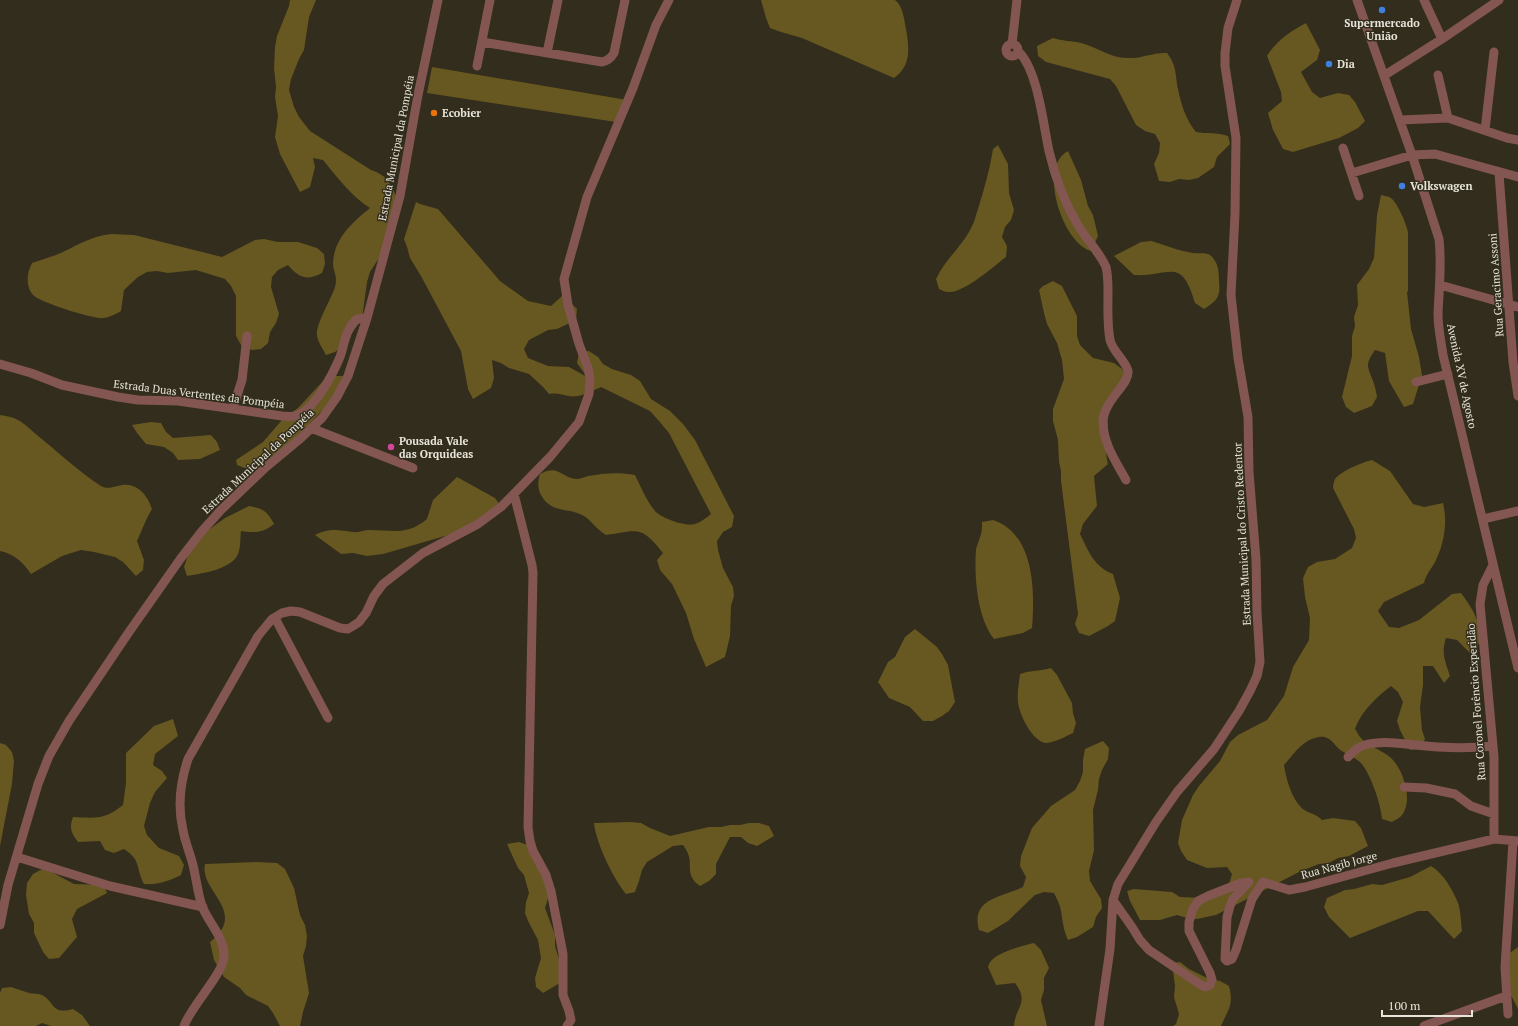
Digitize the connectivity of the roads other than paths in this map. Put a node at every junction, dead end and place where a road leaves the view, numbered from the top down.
1 (438, 0) edge
2 (490, 0) edge
3 (558, 0) edge
4 (625, 0) edge
5 (669, 0) edge
6 (1017, 0) edge
7 (1237, 0) edge
8 (1357, 0) edge
9 (1424, 0) edge
10 (1499, 0) edge
11 (1485, 4) edge
12 (1442, 39) junction
13 (482, 42) junction
14 (1494, 52) dead end
15 (547, 53) junction
16 (477, 66) dead end
17 (1385, 75) junction
18 (1438, 75) dead end
19 (1448, 118) junction
20 (1400, 120) junction
21 (1484, 130) junction
22 (1518, 140) edge
23 (1343, 148) dead end
24 (1412, 155) junction
25 (1352, 173) junction
26 (1499, 173) junction
27 (1518, 178) edge
28 (1359, 196) dead end
29 (1440, 285) junction
30 (1514, 306) edge
31 (367, 318) junction
32 (248, 336) dead end
33 (0, 364) edge
34 (1448, 374) junction
35 (1416, 382) dead end
36 (1518, 396) edge
37 (233, 408) junction
38 (311, 428) junction
39 (413, 468) dead end
40 (1126, 480) dead end
41 (514, 494) junction
42 (1518, 511) edge
43 (1483, 519) junction
44 (1493, 565) junction
45 (275, 618) junction
46 (1518, 668) edge
47 (328, 718) dead end
48 (1493, 746) junction
49 (1348, 757) dead end
50 (1404, 787) dead end
51 (1494, 814) junction
52 (1494, 839) junction
53 (1516, 841) edge
54 (17, 856) junction
55 (1249, 882) junction
56 (1263, 882) junction
57 (1113, 900) junction
58 (203, 907) junction
59 (0, 925) edge
60 (1506, 996) junction
61 (1508, 1014) dead end
62 (184, 1026) edge
63 (567, 1026) edge
64 (1099, 1026) edge
65 (1424, 1026) edge

1 - 31 street, Estrada Municipal da Pompéia
2 - 13 street
3 - 15 street
4 - 15 street
5 - 41 street
6 - 40 street
7 - 57 street, Estrada Municipal do Cristo Redentor
8 - 17 street, Avenida XV de Agosto
9 - 12 street
10 - 11 street
11 - 12 street
12 - 17 street
13 - 15 street
13 - 16 street
14 - 21 street
17 - 20 street, Avenida XV de Agosto
18 - 19 street
19 - 20 street
19 - 21 street
20 - 24 street, Avenida XV de Agosto
21 - 22 street
23 - 25 street
24 - 25 street
24 - 26 street
24 - 29 street, Avenida XV de Agosto
25 - 28 street
26 - 27 street
26 - 30 street, Rua Geracimo Assoni
29 - 30 street
29 - 34 street, Avenida XV de Agosto
30 - 36 street, Rua Geracimo Assoni
31 - 37 street, Estrada Duas Vertentes da Pompéia
31 - 38 street, Estrada Municipal da Pompéia
32 - 37 street
33 - 37 street, Estrada Duas Vertentes da Pompéia
34 - 35 street
34 - 43 street, Avenida XV de Agosto
38 - 39 street
38 - 54 street, Estrada Municipal da Pompéia
41 - 45 street
41 - 63 street
42 - 43 street
43 - 44 street, Avenida XV de Agosto
44 - 46 street, Avenida XV de Agosto
44 - 48 street, Rua Coronel Forêncio Experidão
45 - 47 street
45 - 58 street
48 - 49 street
48 - 51 street, Rua Coronel Forêncio Experidão
50 - 51 street
51 - 52 street, Rua Coronel Forêncio Experidão
52 - 53 street, Rua Nagib Jorge
52 - 56 street, Rua Nagib Jorge
53 - 60 street
54 - 58 street
54 - 59 street, Estrada Municipal da Pompéia
55 - 56 street, Rua Nagib Jorge
55 - 56 street
55 - 57 street
57 - 64 street, Estrada Municipal do Cristo Redentor
58 - 62 street
60 - 61 street
60 - 65 street

